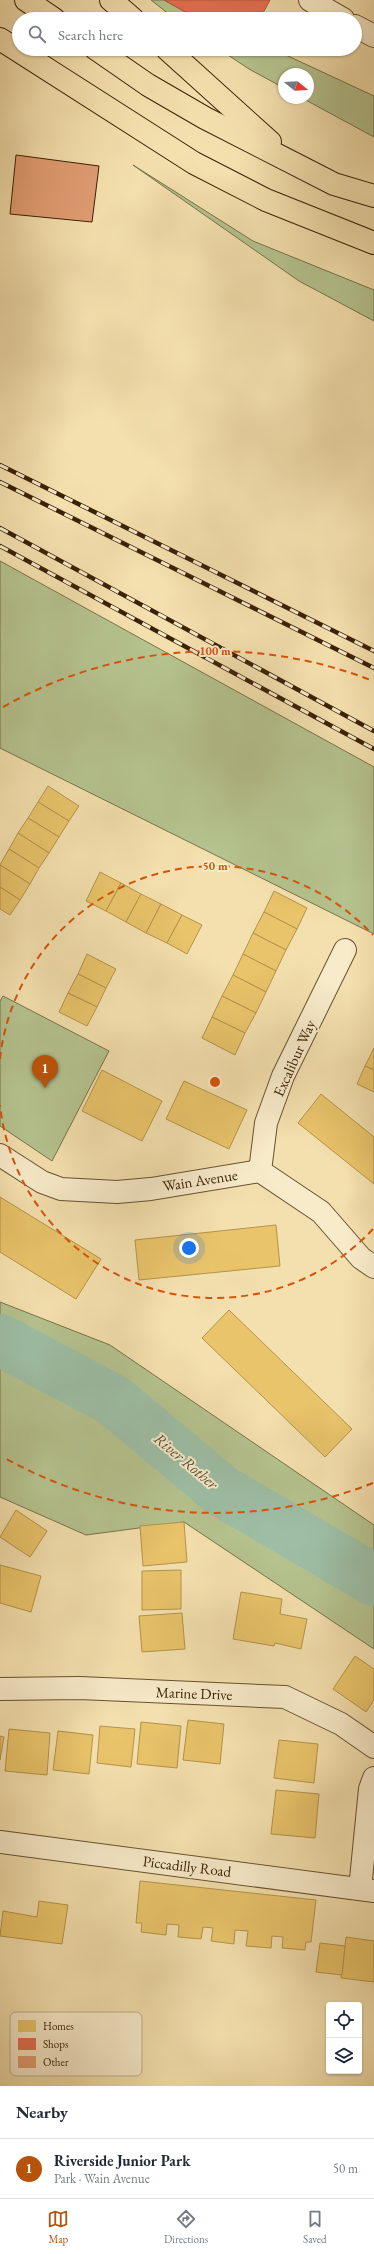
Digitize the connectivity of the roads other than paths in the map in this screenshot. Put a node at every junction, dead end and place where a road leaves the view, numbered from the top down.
1 (26, 0) edge
2 (111, 0) edge
3 (310, 0) edge
4 (44, 12) edge
5 (125, 12) edge
6 (331, 12) edge
7 (362, 30) edge
8 (374, 36) edge
9 (0, 39) edge
10 (12, 47) edge
11 (27, 56) edge
12 (106, 56) edge
13 (175, 56) edge
14 (291, 162) junction
15 (374, 196) edge
16 (374, 243) edge
17 (345, 950) dead end
18 (0, 1155) edge
19 (260, 1170) junction
20 (374, 1266) edge
21 (0, 1689) edge
22 (374, 1747) edge
23 (374, 1778) edge
24 (0, 1842) edge
25 (367, 1890) edge

1 - 4 highway
2 - 5 highway
3 - 6 street
7 - 8 street
9 - 10 highway
11 - 16 highway
12 - 14 highway
13 - 14 highway
14 - 15 highway
17 - 19 street, Excalibur Way
18 - 19 street, Wain Avenue
19 - 20 street
21 - 22 street, Marine Drive
23 - 25 street
24 - 25 street, Piccadilly Road

